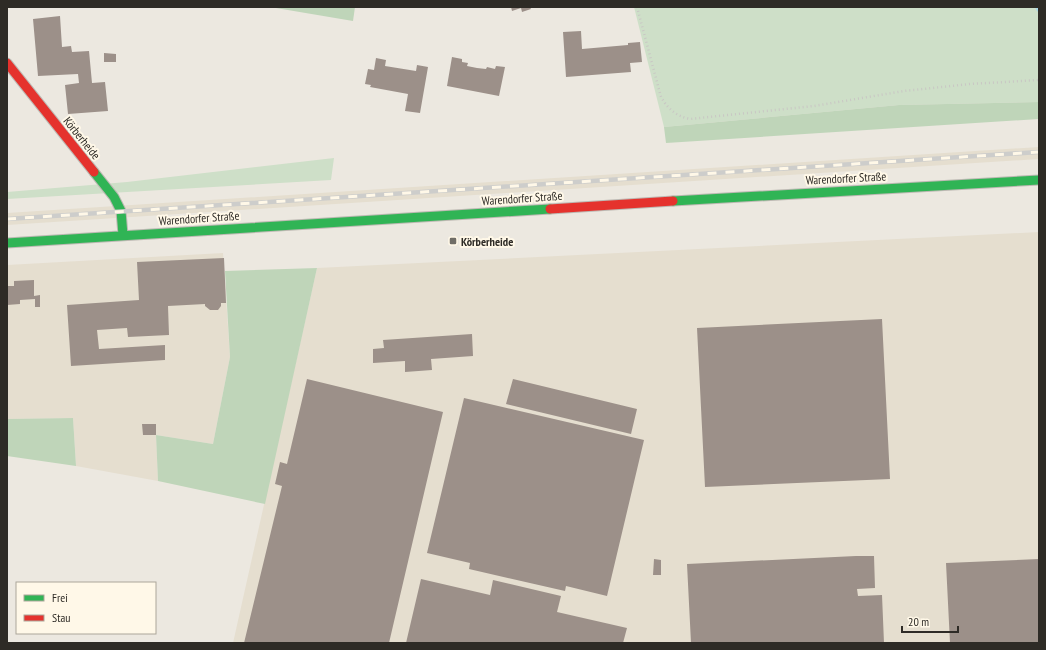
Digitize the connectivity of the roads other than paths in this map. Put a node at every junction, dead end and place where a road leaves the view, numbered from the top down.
1 (7, 63) edge
2 (1039, 180) edge
3 (123, 235) junction
4 (7, 243) edge

1 - 3 main road, Körberheide
2 - 3 main road, Warendorfer Straße
3 - 4 main road, Warendorfer Straße

